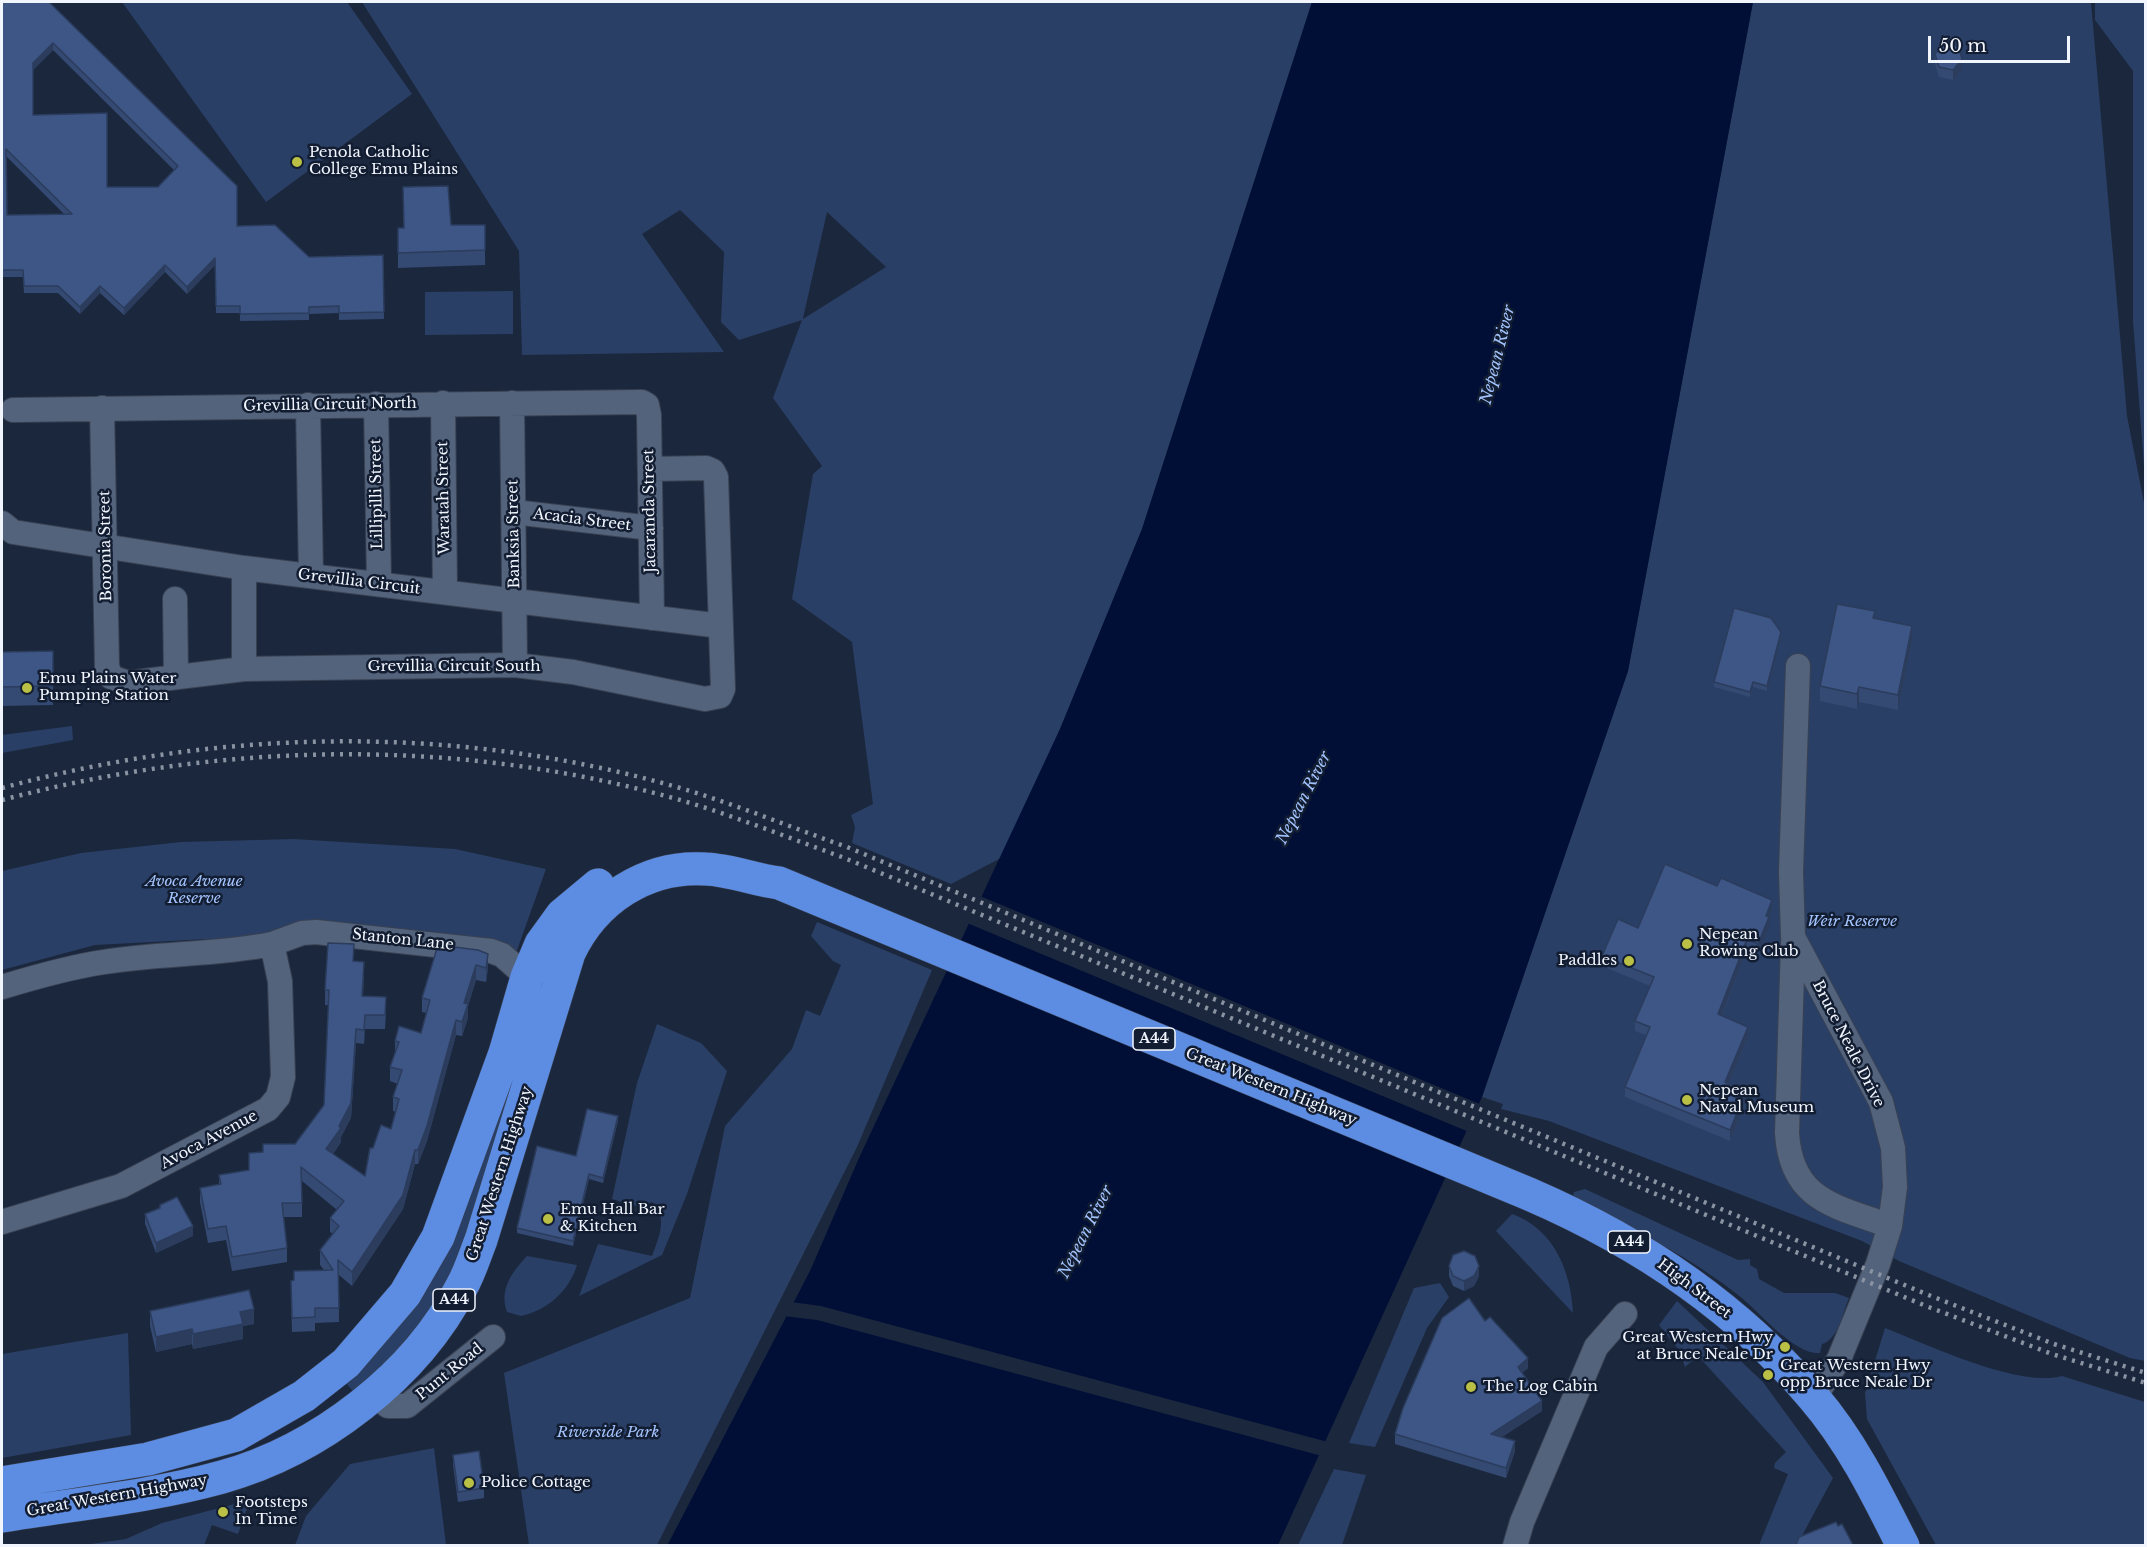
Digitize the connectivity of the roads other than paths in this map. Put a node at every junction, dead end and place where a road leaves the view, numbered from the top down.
1 (512, 402) junction
2 (443, 403) junction
3 (376, 404) junction
4 (308, 405) junction
5 (647, 405) joint
6 (102, 408) junction
7 (13, 410) dead end
8 (650, 469) junction
9 (514, 512) junction
10 (651, 528) junction
11 (5, 532) edge
12 (107, 547) junction
13 (244, 568) junction
14 (311, 576) junction
15 (379, 584) junction
16 (445, 592) junction
17 (175, 599) dead end
18 (515, 601) junction
19 (652, 618) junction
20 (721, 626) junction
21 (515, 665) junction
22 (1798, 666) dead end
23 (244, 669) junction
24 (176, 676) junction
25 (115, 680) joint
26 (779, 883) junction
27 (1793, 937) junction
28 (272, 944) junction
29 (527, 977) junction
30 (2, 987) edge
31 (1529, 1194) joint
32 (2, 1222) edge
33 (1890, 1226) junction
34 (1625, 1314) dead end
35 (493, 1337) dead end
36 (374, 1395) junction
37 (1814, 1398) junction
38 (2, 1483) edge
39 (2, 1516) edge
40 (1515, 1545) edge
41 (1903, 1545) edge

1 - 2 street, Grevillia Circuit North
1 - 5 street, Grevillia Circuit North
1 - 9 street, Banksia Street
2 - 3 street, Grevillia Circuit North
2 - 16 street, Waratah Street
3 - 4 street, Grevillia Circuit North
3 - 15 street, Lillipilli Street
4 - 6 street, Grevillia Circuit North
4 - 14 street
5 - 8 street, Jacaranda Street
6 - 7 street, Grevillia Circuit North
6 - 12 street, Boronia Street
8 - 10 street, Jacaranda Street
8 - 20 street
9 - 10 street, Acacia Street
9 - 18 street, Banksia Street
10 - 19 street, Jacaranda Street
11 - 12 street, Grevillia Circuit
12 - 13 street, Grevillia Circuit
12 - 25 street, Boronia Street
13 - 14 street, Grevillia Circuit
13 - 23 street
14 - 15 street, Grevillia Circuit
15 - 16 street, Grevillia Circuit
16 - 18 street, Grevillia Circuit
17 - 24 street
18 - 19 street, Grevillia Circuit
18 - 21 street, Banksia Street
19 - 20 street, Grevillia Circuit
20 - 21 street, Grevillia Circuit South
21 - 23 street, Grevillia Circuit South
22 - 27 street, Bruce Neale Drive
23 - 24 street, Grevillia Circuit South
24 - 25 street, Grevillia Circuit South
26 - 29 highway, Great Western Highway / A44
26 - 31 highway, Great Western Highway / A44
26 - 36 highway, Great Western Highway / A44
27 - 33 street, Bruce Neale Drive
27 - 33 street, Bruce Neale Drive
28 - 29 street, Stanton Lane
28 - 30 street
28 - 32 street, Avoca Avenue
29 - 38 highway, Great Western Highway / A44
31 - 37 highway, High Street / A44
33 - 37 street, Bruce Neale Drive
34 - 40 street
35 - 36 street, Punt Road
36 - 39 highway, Great Western Highway / A44
37 - 41 highway, High Street / A44

